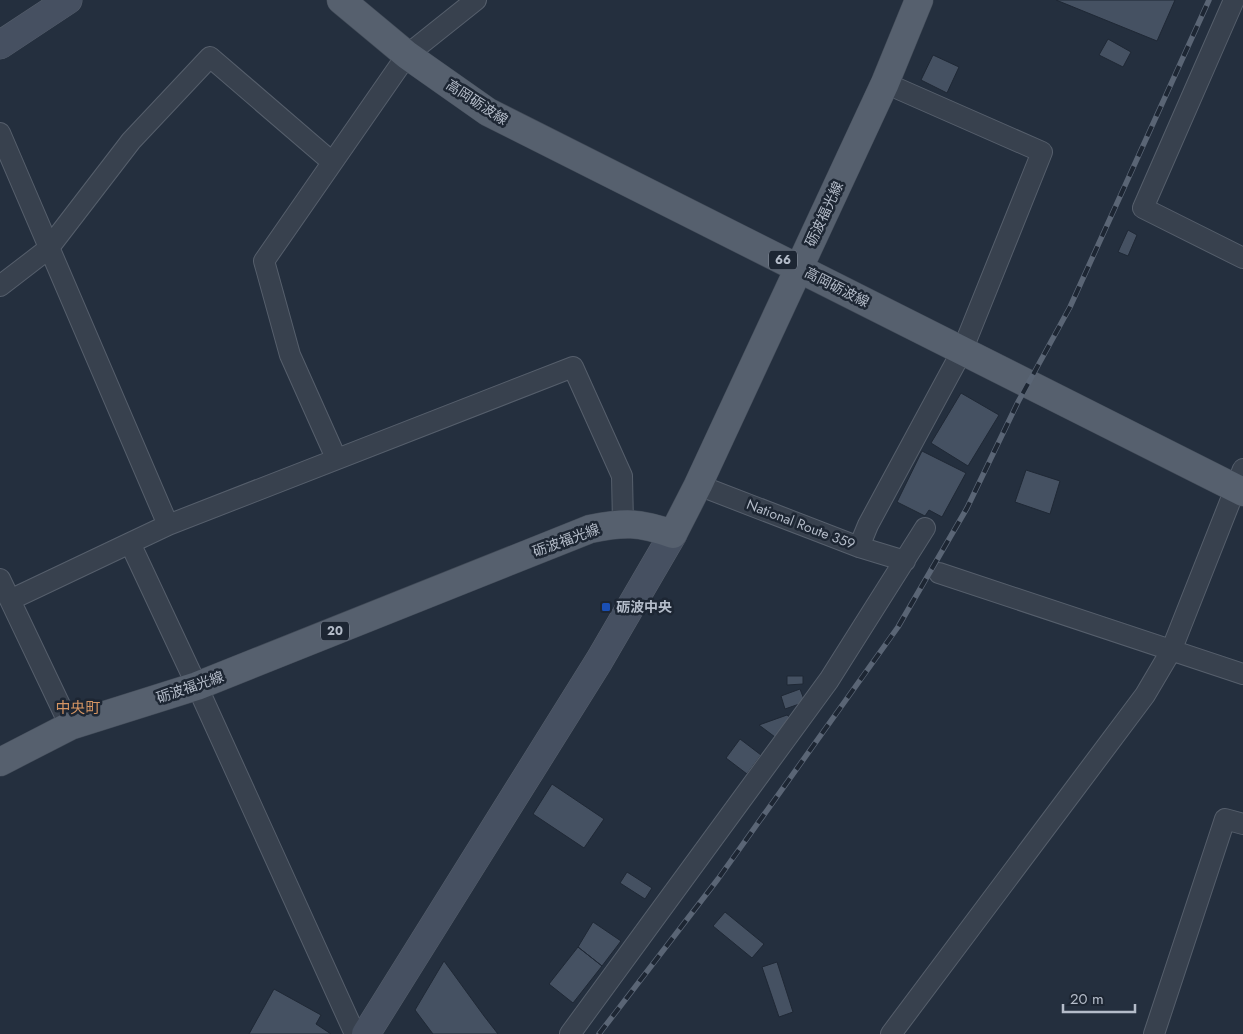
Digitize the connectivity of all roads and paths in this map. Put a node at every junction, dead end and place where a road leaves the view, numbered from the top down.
1 (68, 0) edge
2 (341, 0) edge
3 (476, 0) edge
4 (919, 0) edge
5 (1234, 0) edge
6 (0, 45) edge
7 (407, 55) junction
8 (885, 83) junction
9 (0, 133) edge
10 (332, 162) junction
11 (48, 249) junction
12 (1243, 258) edge
13 (799, 268) junction
14 (0, 286) edge
15 (962, 351) junction
16 (336, 458) junction
17 (1240, 483) edge
18 (698, 485) junction
19 (623, 523) junction
20 (168, 525) junction
21 (925, 528) dead end
22 (672, 534) junction
23 (130, 543) junction
24 (859, 547) junction
25 (904, 561) junction
26 (939, 573) dead end
27 (0, 579) edge
28 (10, 600) junction
29 (1171, 650) junction
30 (1243, 674) edge
31 (198, 686) junction
32 (70, 726) junction
33 (0, 762) edge
34 (1243, 824) edge
35 (355, 1034) edge
36 (366, 1034) edge
37 (570, 1034) edge
38 (891, 1034) edge
39 (1154, 1034) edge

1 - 6 street
2 - 7 main road, 高岡砺波線 / 66
3 - 7 street
4 - 8 main road, 砺波福光線
5 - 12 street
7 - 10 street
7 - 13 main road, 高岡砺波線 / 66
8 - 13 main road, 砺波福光線
8 - 15 street
9 - 11 street
10 - 11 street
10 - 16 street
11 - 14 street
11 - 20 street
13 - 15 main road, 高岡砺波線 / 66
13 - 18 main road, 砺波福光線
15 - 17 main road, 高岡砺波線 / 66
15 - 24 street
16 - 19 street
16 - 20 street
17 - 29 street
18 - 22 main road, 砺波福光線
18 - 24 street, National Route 359
19 - 22 main road, 砺波福光線 / 20
19 - 31 main road, 砺波福光線 / 20
20 - 23 street
21 - 25 street
22 - 36 street
23 - 28 street
23 - 31 street
24 - 25 street, National Route 359
25 - 37 street
26 - 29 street
27 - 28 street
28 - 32 street
29 - 30 street
29 - 38 street
31 - 32 main road, 砺波福光線 / 20
31 - 35 street
32 - 33 main road, 砺波福光線 / 20
34 - 39 street

